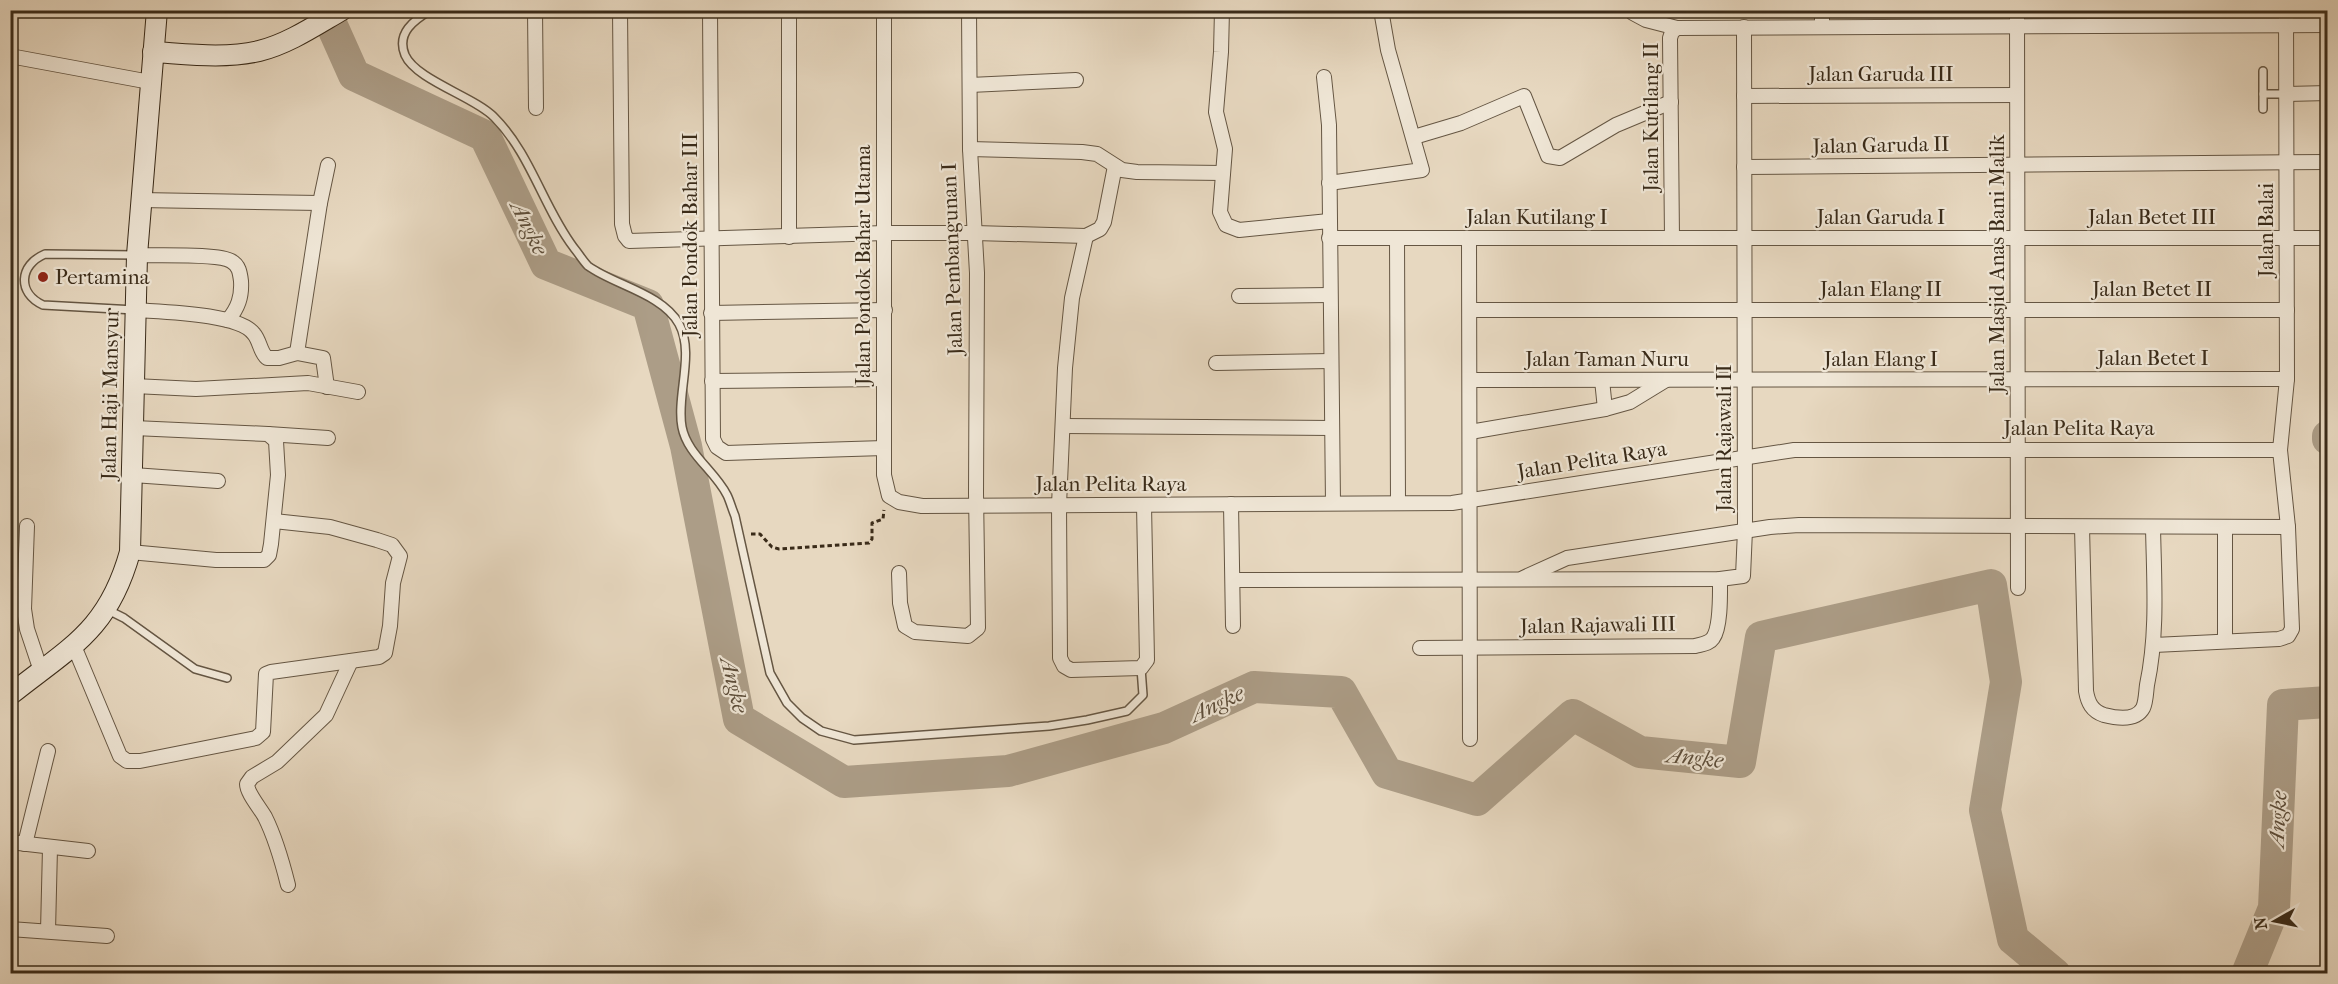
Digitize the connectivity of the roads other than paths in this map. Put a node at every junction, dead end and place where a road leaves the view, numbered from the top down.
1 (157, 10) edge
2 (342, 10) edge
3 (431, 10) edge
4 (535, 10) edge
5 (620, 10) edge
6 (710, 10) edge
7 (789, 10) edge
8 (884, 10) edge
9 (969, 10) edge
10 (1222, 10) edge
11 (1381, 10) edge
12 (1631, 10) edge
13 (1822, 10) edge
14 (2017, 10) edge
15 (2286, 10) edge
16 (1822, 26) junction
17 (2017, 26) junction
18 (2286, 26) junction
19 (2328, 26) edge
20 (1744, 27) junction
21 (1677, 28) junction
22 (153, 52) junction
23 (10, 56) edge
24 (2263, 71) dead end
25 (1324, 77) dead end
26 (1076, 80) dead end
27 (150, 82) junction
28 (970, 85) junction
29 (2328, 93) edge
30 (2263, 94) junction
31 (2287, 94) junction
32 (2017, 95) junction
33 (1744, 96) junction
34 (1671, 102) junction
35 (536, 108) dead end
36 (2263, 110) dead end
37 (1414, 137) junction
38 (970, 149) junction
39 (2286, 162) junction
40 (2328, 162) edge
41 (2018, 164) junction
42 (328, 165) dead end
43 (1115, 166) junction
44 (1744, 167) junction
45 (1223, 173) junction
46 (1329, 183) junction
47 (140, 200) junction
48 (320, 203) junction
49 (1329, 221) junction
50 (975, 233) junction
51 (885, 234) junction
52 (1086, 236) junction
53 (789, 237) junction
54 (1329, 238) junction
55 (1397, 238) junction
56 (1469, 238) junction
57 (1672, 238) junction
58 (1744, 238) junction
59 (2017, 238) junction
60 (2287, 238) junction
61 (2328, 238) edge
62 (710, 239) junction
63 (137, 255) junction
64 (1330, 295) junction
65 (1239, 296) dead end
66 (135, 310) junction
67 (885, 310) junction
68 (1470, 310) junction
69 (1745, 310) junction
70 (2018, 310) junction
71 (2287, 310) junction
72 (711, 313) junction
73 (228, 320) junction
74 (297, 353) junction
75 (1331, 361) junction
76 (1216, 363) dead end
77 (884, 379) junction
78 (2018, 379) junction
79 (2288, 379) junction
80 (1470, 380) junction
81 (1602, 380) junction
82 (1666, 380) junction
83 (1745, 380) junction
84 (712, 381) junction
85 (134, 386) junction
86 (327, 387) junction
87 (357, 392) dead end
88 (1605, 409) junction
89 (1064, 426) junction
90 (134, 428) junction
91 (1332, 428) junction
92 (1470, 432) junction
93 (268, 434) junction
94 (328, 438) dead end
95 (884, 448) junction
96 (2018, 448) junction
97 (2280, 450) junction
98 (1745, 456) junction
99 (133, 475) junction
100 (218, 481) dead end
101 (1470, 500) junction
102 (1333, 503) junction
103 (1398, 503) junction
104 (1231, 504) junction
105 (910, 505) joint
106 (1059, 505) junction
107 (1144, 505) junction
108 (976, 506) junction
109 (274, 521) junction
110 (27, 526) dead end
111 (2153, 527) junction
112 (2225, 527) junction
113 (2288, 527) junction
114 (2018, 528) junction
115 (2082, 528) junction
116 (1745, 530) junction
117 (130, 552) junction
118 (899, 573) dead end
119 (1720, 579) junction
120 (1233, 580) junction
121 (1470, 580) junction
122 (1520, 580) junction
123 (2018, 588) dead end
124 (106, 609) junction
125 (1233, 626) dead end
126 (2225, 641) junction
127 (2154, 645) junction
128 (72, 648) junction
129 (1420, 648) dead end
130 (1470, 648) junction
131 (348, 661) junction
132 (44, 668) junction
133 (1141, 668) junction
134 (227, 678) dead end
135 (10, 695) edge
136 (1470, 739) dead end
137 (48, 751) dead end
138 (18, 843) edge
139 (50, 848) junction
140 (88, 851) dead end
141 (288, 885) dead end
142 (10, 929) edge
143 (48, 931) junction
144 (107, 936) dead end

1 - 22 main road, Jalan Haji Mansyur
2 - 22 main road
3 - 133 lane
4 - 35 street
5 - 62 street
6 - 62 street, Jalan Pondok Bahar III
7 - 53 street
8 - 51 street, Jalan Pondok Bahar Utama
9 - 28 street, Jalan Pembangunan I
10 - 45 street
11 - 37 street
12 - 21 street
13 - 16 street
14 - 17 street, Jalan Masjid Anas Bani Malik
15 - 18 street, Jalan Balai
16 - 17 street, Jalan Kutilang II
16 - 20 street, Jalan Kutilang II
17 - 18 street, Jalan Kutilang II
17 - 32 street, Jalan Masjid Anas Bani Malik
18 - 19 street, Jalan Kutilang II
18 - 31 street, Jalan Balai
20 - 21 street, Jalan Kutilang II
20 - 33 street, Jalan Rajawali II
21 - 34 street, Jalan Kutilang II
22 - 27 main road, Jalan Haji Mansyur
23 - 27 street
24 - 30 lane
25 - 46 street
26 - 28 street
27 - 47 main road, Jalan Haji Mansyur
28 - 38 street, Jalan Pembangunan I
29 - 31 street
30 - 31 lane
30 - 36 lane
31 - 39 street, Jalan Balai
32 - 33 street, Jalan Garuda III
32 - 41 street, Jalan Masjid Anas Bani Malik
33 - 44 street, Jalan Rajawali II
34 - 37 street
34 - 57 street, Jalan Kutilang II
37 - 46 street
38 - 43 street
38 - 50 street, Jalan Pembangunan I
39 - 40 street, Jalan Garuda II
39 - 41 street, Jalan Garuda II
39 - 60 street, Jalan Balai
41 - 44 street, Jalan Garuda II
41 - 59 street, Jalan Masjid Anas Bani Malik
42 - 48 street
43 - 45 street
43 - 52 street
44 - 58 street, Jalan Rajawali II
45 - 49 street
46 - 49 street
47 - 48 street
47 - 63 main road, Jalan Haji Mansyur
48 - 74 street
49 - 54 street
50 - 51 street
50 - 52 street
50 - 108 street, Jalan Pembangunan I
51 - 53 street
51 - 67 street, Jalan Pondok Bahar Utama
52 - 89 street
53 - 62 street
54 - 55 street, Jalan Kutilang I
54 - 64 street
55 - 56 street, Jalan Kutilang I
55 - 103 street
56 - 57 street, Jalan Kutilang I
56 - 68 street
57 - 58 street, Jalan Kutilang I
58 - 59 street, Jalan Garuda I
58 - 69 street, Jalan Rajawali II
59 - 60 street, Jalan Betet III
59 - 70 street, Jalan Masjid Anas Bani Malik
60 - 61 street, Jalan Betet III
60 - 71 street, Jalan Balai
62 - 72 street, Jalan Pondok Bahar III
63 - 66 main road, Jalan Haji Mansyur
63 - 66 lane
63 - 73 street
64 - 65 street
64 - 75 street
66 - 73 street
66 - 85 main road, Jalan Haji Mansyur
67 - 72 street
67 - 77 street, Jalan Pondok Bahar Utama
68 - 69 street, Jalan Elang II
68 - 80 street
69 - 70 street, Jalan Elang II
69 - 83 street, Jalan Rajawali II
70 - 71 street, Jalan Betet II
70 - 78 street, Jalan Masjid Anas Bani Malik
71 - 79 street, Jalan Balai
72 - 84 street, Jalan Pondok Bahar III
73 - 74 street
74 - 86 street
75 - 76 street
75 - 91 street
77 - 84 street
77 - 95 street, Jalan Pondok Bahar Utama
78 - 79 street, Jalan Betet I
78 - 83 street, Jalan Elang I
78 - 96 street, Jalan Masjid Anas Bani Malik
79 - 97 street, Jalan Balai
80 - 81 street, Jalan Taman Nuru
80 - 92 street
81 - 82 street, Jalan Taman Nuru
81 - 88 street
82 - 83 street, Jalan Taman Nuru
82 - 88 street
83 - 98 street, Jalan Rajawali II
84 - 95 street, Jalan Pondok Bahar III
85 - 86 street
85 - 90 main road, Jalan Haji Mansyur
86 - 87 street
88 - 92 street
89 - 91 street
89 - 106 street
90 - 93 street
90 - 99 main road, Jalan Haji Mansyur
91 - 102 street
92 - 101 street
93 - 94 street
93 - 109 street
95 - 105 street, Jalan Pondok Bahar Utama
96 - 97 street, Jalan Pelita Raya
96 - 98 street, Jalan Pelita Raya
96 - 114 street, Jalan Masjid Anas Bani Malik
97 - 113 street, Jalan Balai
98 - 101 street, Jalan Pelita Raya
98 - 116 street, Jalan Rajawali II
99 - 100 street
99 - 117 main road, Jalan Haji Mansyur
101 - 103 street, Jalan Pelita Raya
101 - 121 street
102 - 103 street, Jalan Pelita Raya
102 - 104 street, Jalan Pelita Raya
104 - 107 street, Jalan Pelita Raya
104 - 120 street
105 - 108 street, Jalan Pelita Raya
106 - 107 street, Jalan Pelita Raya
106 - 108 street, Jalan Pelita Raya
106 - 133 street
107 - 133 street
108 - 118 street, Jalan Pembangunan I
109 - 117 street
109 - 131 street
110 - 132 street
111 - 112 street
111 - 115 street
111 - 127 street
112 - 113 street
112 - 126 street
113 - 126 street, Jalan Balai
114 - 115 street
114 - 116 street
114 - 123 street, Jalan Masjid Anas Bani Malik
115 - 127 street
116 - 119 street, Jalan Rajawali II
116 - 122 street
117 - 124 main road, Jalan Haji Mansyur
119 - 122 street, Jalan Rajawali II
119 - 130 street, Jalan Rajawali III
120 - 121 street, Jalan Rajawali II
120 - 125 street
121 - 122 street, Jalan Rajawali II
121 - 130 street
124 - 128 main road, Jalan Haji Mansyur
124 - 134 lane
126 - 127 street
128 - 131 street
128 - 132 main road, Jalan Haji Mansyur
129 - 130 street, Jalan Rajawali III
130 - 136 street
131 - 141 street
132 - 135 main road, Jalan Haji Mansyur
137 - 138 street
138 - 139 street
139 - 140 street
139 - 143 street
142 - 143 street
143 - 144 street

